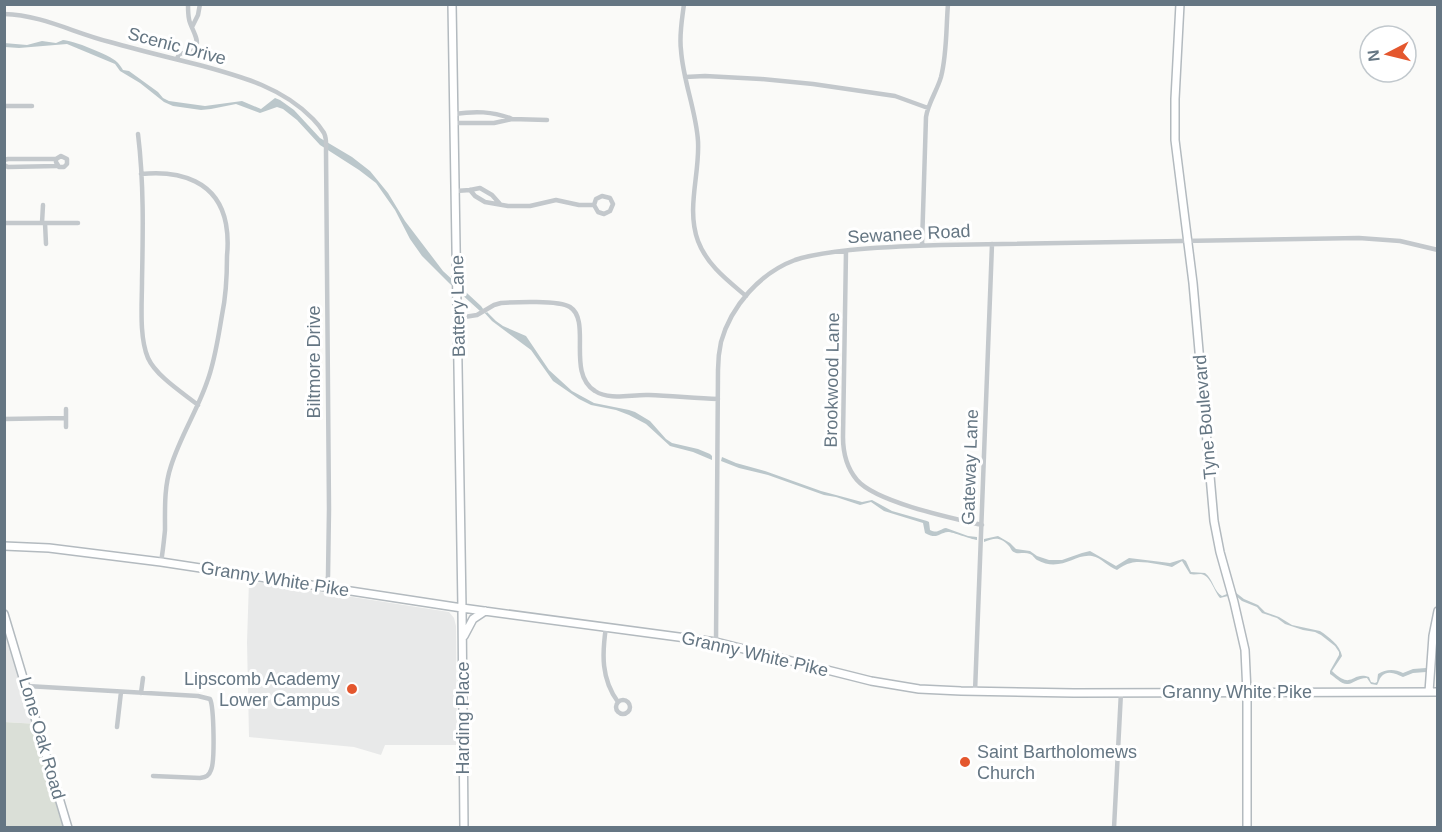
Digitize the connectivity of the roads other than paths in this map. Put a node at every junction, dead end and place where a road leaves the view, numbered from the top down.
1 (188, 4) edge
2 (200, 4) edge
3 (452, 4) edge
4 (684, 4) edge
5 (948, 4) edge
6 (1180, 4) edge
7 (4, 14) edge
8 (192, 27) junction
9 (177, 59) junction
10 (686, 77) junction
11 (4, 106) edge
12 (32, 106) dead end
13 (928, 108) junction
14 (454, 114) junction
15 (512, 119) junction
16 (547, 120) dead end
17 (454, 123) junction
18 (138, 134) dead end
19 (325, 138) joint
20 (28, 159) junction
21 (56, 159) junction
22 (4, 160) edge
23 (4, 165) edge
24 (29, 166) junction
25 (57, 166) junction
26 (141, 174) junction
27 (456, 190) junction
28 (470, 190) junction
29 (500, 204) junction
30 (43, 205) dead end
31 (594, 205) junction
32 (4, 223) edge
33 (44, 223) junction
34 (78, 223) dead end
35 (1187, 240) junction
36 (46, 244) dead end
37 (992, 244) junction
38 (922, 245) junction
39 (1437, 250) edge
40 (846, 251) junction
41 (746, 296) junction
42 (458, 318) junction
43 (718, 399) junction
44 (198, 405) junction
45 (66, 409) dead end
46 (66, 418) junction
47 (4, 419) edge
48 (66, 427) dead end
49 (981, 525) junction
50 (4, 546) edge
51 (161, 562) junction
52 (326, 588) junction
53 (462, 608) junction
54 (485, 611) junction
55 (1437, 611) edge
56 (4, 614) edge
57 (606, 627) junction
58 (462, 641) junction
59 (716, 642) junction
60 (143, 678) dead end
61 (27, 686) junction
62 (121, 692) junction
63 (975, 692) junction
64 (1121, 692) junction
65 (1429, 692) junction
66 (1437, 692) edge
67 (141, 693) junction
68 (1247, 693) junction
69 (618, 702) dead end
70 (117, 727) dead end
71 (153, 776) dead end
72 (68, 828) edge
73 (464, 828) edge
74 (1114, 828) edge
75 (1247, 828) edge

1 - 8 street
2 - 8 street
3 - 14 main road, Battery Lane
4 - 10 street
5 - 13 street
6 - 35 main road, Tyne Boulevard
7 - 9 street, Scenic Drive
8 - 9 street
9 - 19 street, Scenic Drive
10 - 13 street
10 - 41 street
11 - 12 street
13 - 38 street
14 - 15 street
14 - 17 main road, Battery Lane
15 - 16 street
15 - 17 street
17 - 27 main road, Battery Lane
18 - 26 street
19 - 52 street, Biltmore Drive
20 - 21 street
20 - 22 street
20 - 24 street
21 - 25 street
21 - 25 street
23 - 24 street
24 - 25 street
26 - 44 street
26 - 44 street
27 - 28 street
27 - 42 main road, Battery Lane
28 - 29 street
28 - 29 street
29 - 31 street
30 - 33 street
31 - 31 street
32 - 33 street
33 - 34 street
33 - 36 street
35 - 37 street, Sewanee Road
35 - 39 street, Sewanee Road
35 - 68 main road, Tyne Boulevard
37 - 38 street, Sewanee Road
37 - 49 street, Gateway Lane
38 - 40 street, Sewanee Road
40 - 41 street, Sewanee Road
40 - 49 street, Brookwood Lane
41 - 43 street, Sewanee Road
42 - 43 street
42 - 53 main road, Battery Lane
43 - 59 street, Sewanee Road
44 - 51 street
45 - 46 street
46 - 47 street
46 - 48 street
49 - 63 street, Gateway Lane
50 - 51 main road, Granny White Pike
51 - 52 main road, Granny White Pike
52 - 53 main road, Granny White Pike
53 - 54 main road, Granny White Pike
53 - 58 main road, Harding Place
54 - 57 main road, Granny White Pike
54 - 58 main road
55 - 65 main road
56 - 61 main road, Lone Oak Road
57 - 59 main road, Granny White Pike
57 - 69 street
58 - 73 main road, Harding Place
59 - 63 main road, Granny White Pike
60 - 67 street
61 - 62 street
61 - 72 main road, Lone Oak Road
62 - 67 street
62 - 70 street
63 - 64 main road, Granny White Pike
64 - 68 main road, Granny White Pike
64 - 74 street
65 - 66 main road, Granny White Pike
65 - 68 main road, Granny White Pike
67 - 71 street
68 - 75 main road, Tyne Boulevard

